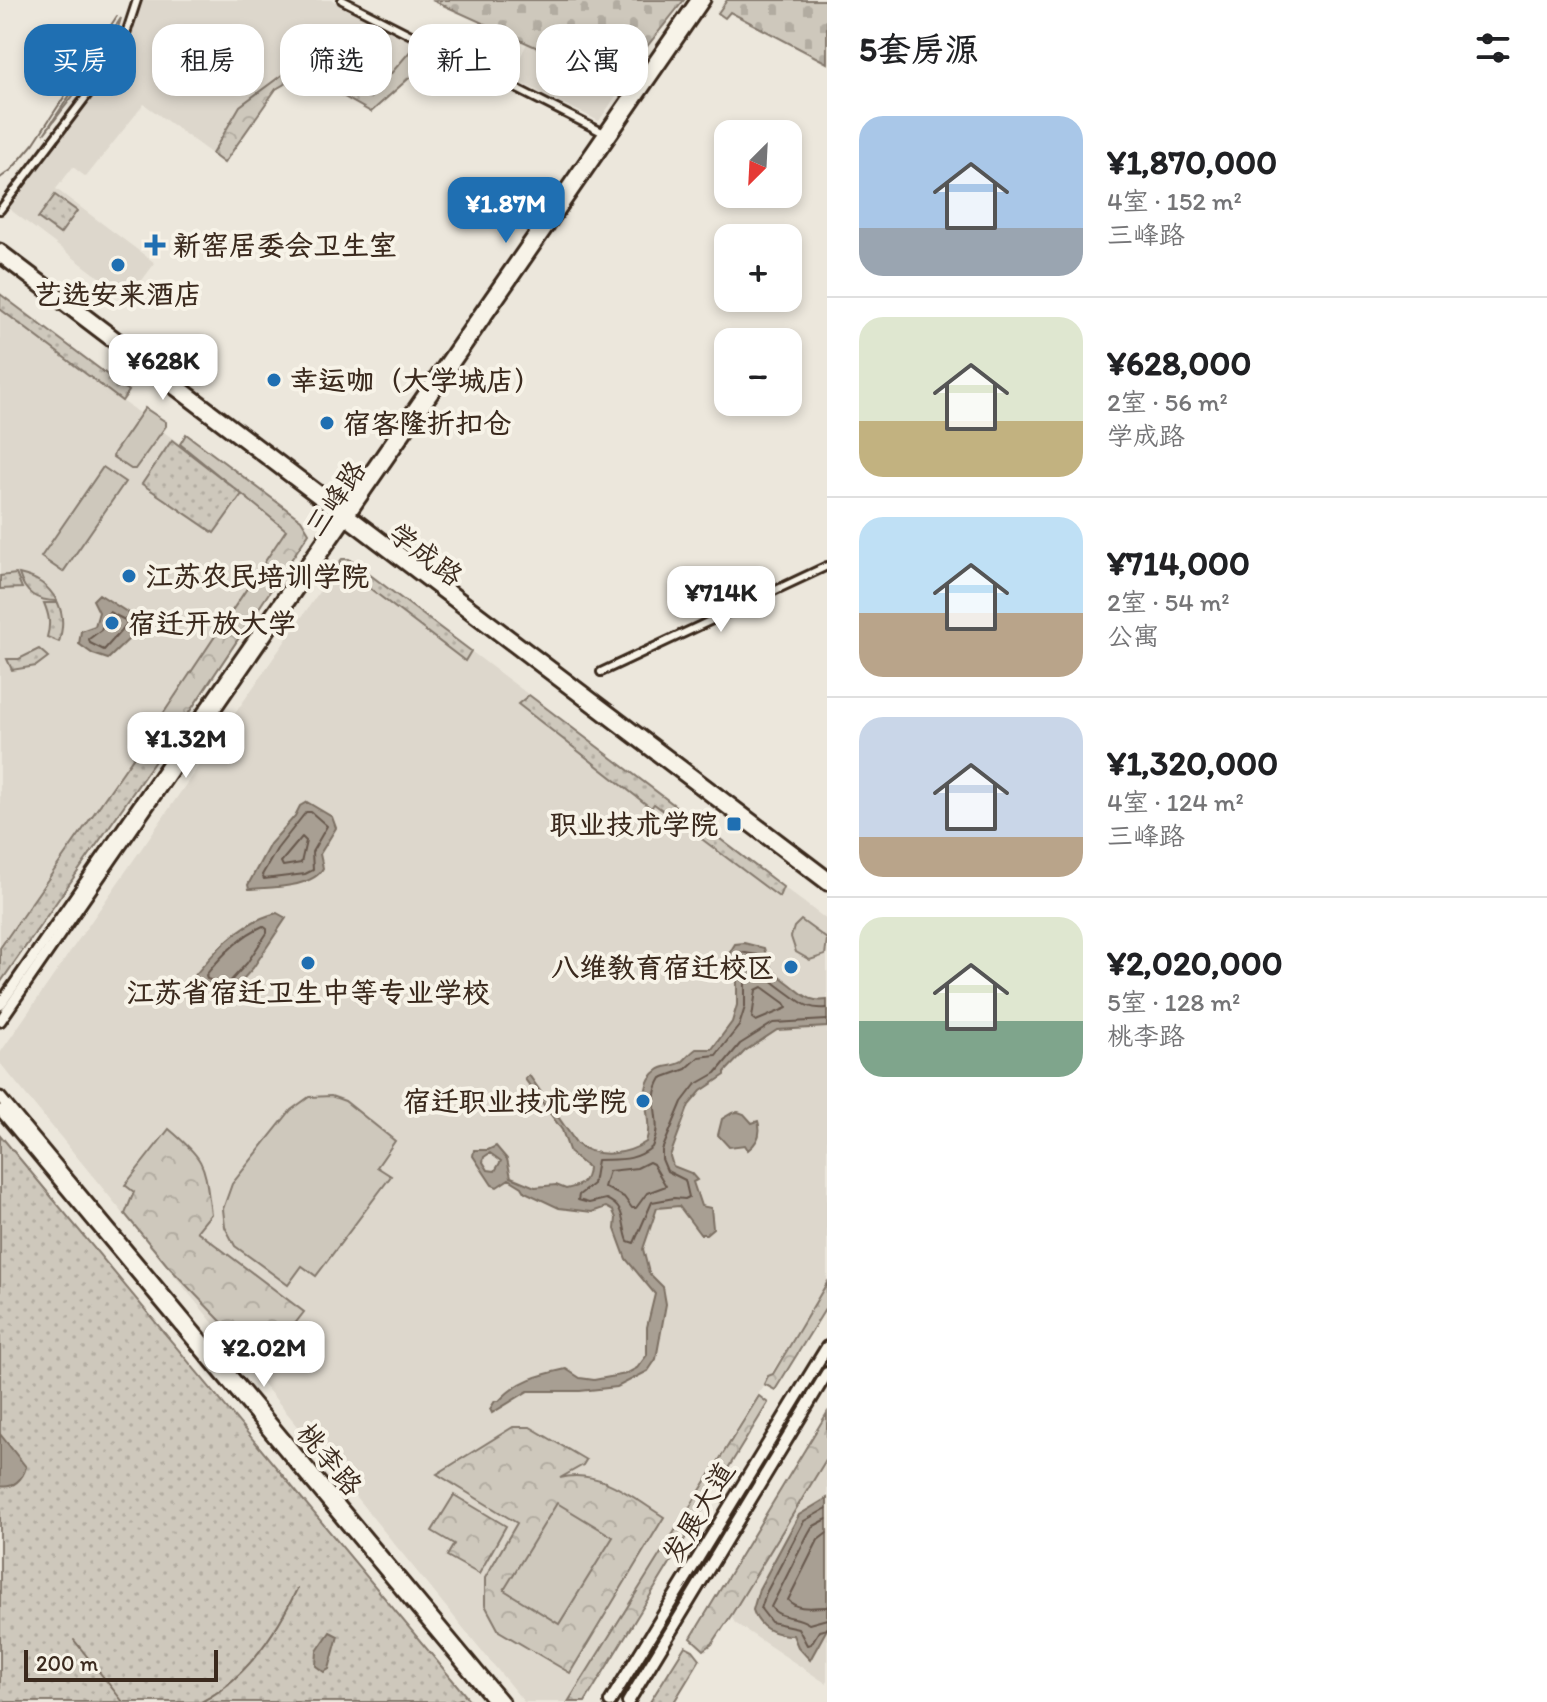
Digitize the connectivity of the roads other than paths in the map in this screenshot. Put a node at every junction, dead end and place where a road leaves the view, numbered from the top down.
1 (137, 0) edge
2 (342, 0) edge
3 (696, 0) edge
4 (705, 0) edge
5 (604, 133) junction
6 (0, 210) edge
7 (0, 249) edge
8 (0, 257) edge
9 (344, 515) junction
10 (827, 566) edge
11 (601, 672) dead end
12 (827, 876) edge
13 (827, 885) edge
14 (0, 1005) edge
15 (0, 1021) edge
16 (0, 1097) edge
17 (0, 1110) edge
18 (827, 1347) edge
19 (827, 1373) edge
20 (494, 1702) edge
21 (504, 1702) edge
22 (610, 1702) edge
23 (628, 1702) edge

1 - 6 street
2 - 5 street
3 - 5 main road, 三峰路
4 - 9 main road, 三峰路
5 - 9 main road, 三峰路
7 - 9 main road, 学成路
8 - 9 main road, 学成路
9 - 12 main road, 学成路
9 - 13 main road, 学成路
9 - 14 main road, 三峰路
9 - 15 main road, 三峰路
10 - 11 street
16 - 21 main road, 桃李路
17 - 20 main road, 桃李路
18 - 22 main road, 发展大道
19 - 23 main road, 发展大道

